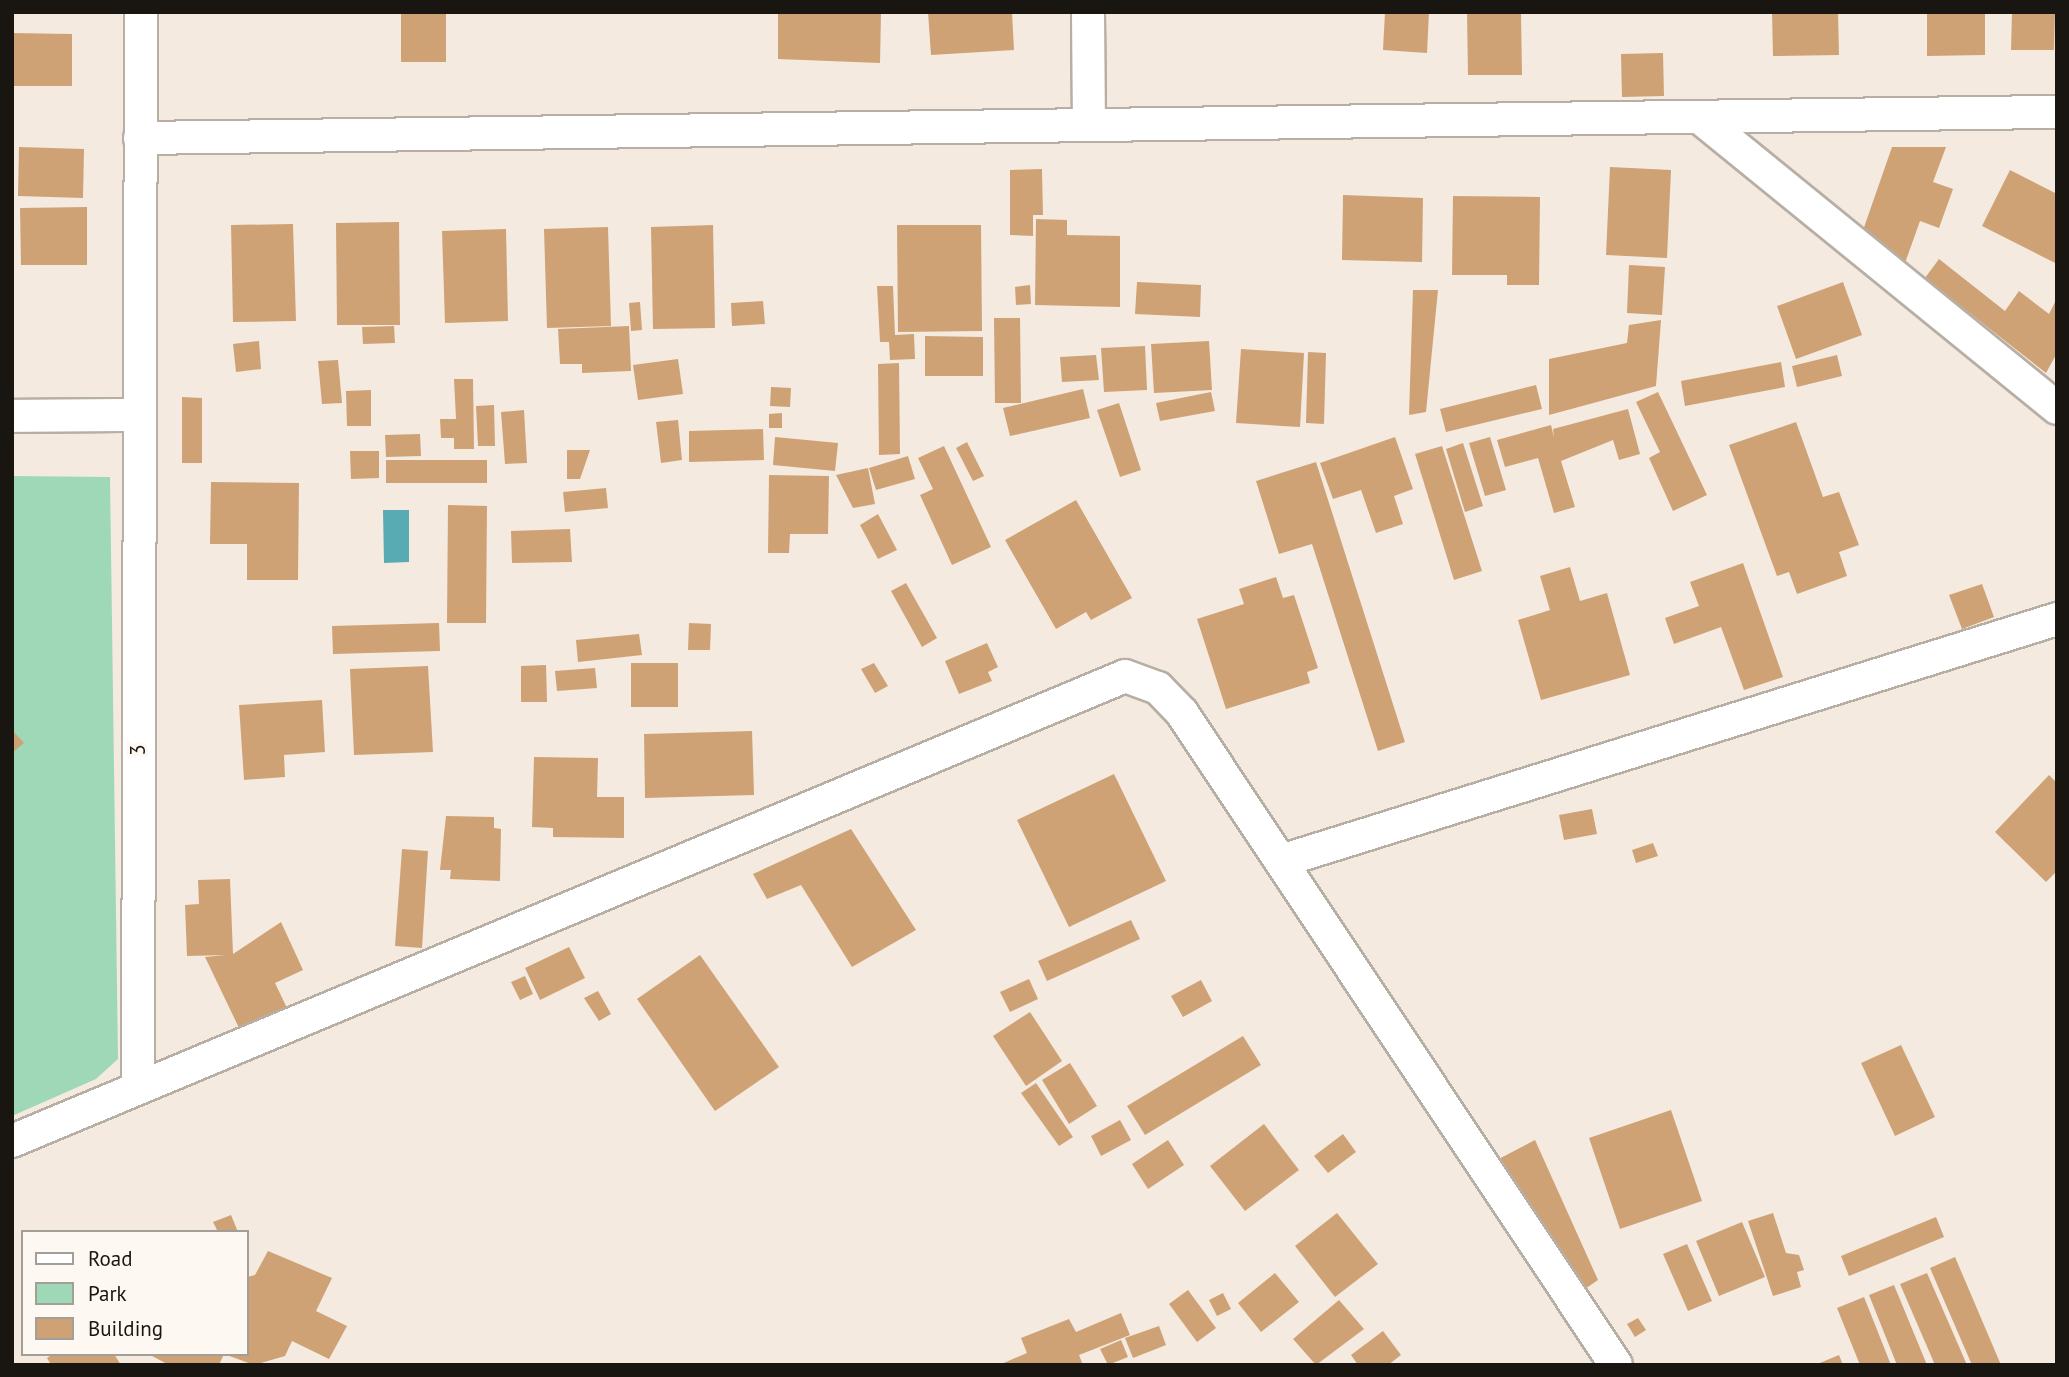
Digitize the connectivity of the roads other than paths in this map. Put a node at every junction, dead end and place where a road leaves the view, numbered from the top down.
1 (141, 12) edge
2 (1088, 12) edge
3 (2057, 112) edge
4 (1089, 121) junction
5 (1704, 121) junction
6 (139, 138) junction
7 (2057, 408) edge
8 (138, 415) junction
9 (12, 416) edge
10 (2057, 619) edge
11 (1281, 861) junction
12 (138, 1085) junction
13 (12, 1141) edge
14 (1616, 1365) edge

1 - 6 street, 3
2 - 4 street
3 - 5 street
4 - 5 street
4 - 6 street
5 - 7 street
6 - 8 street, 3
8 - 9 street
8 - 12 street, 3
10 - 11 street
11 - 12 street
11 - 14 street
12 - 13 street

